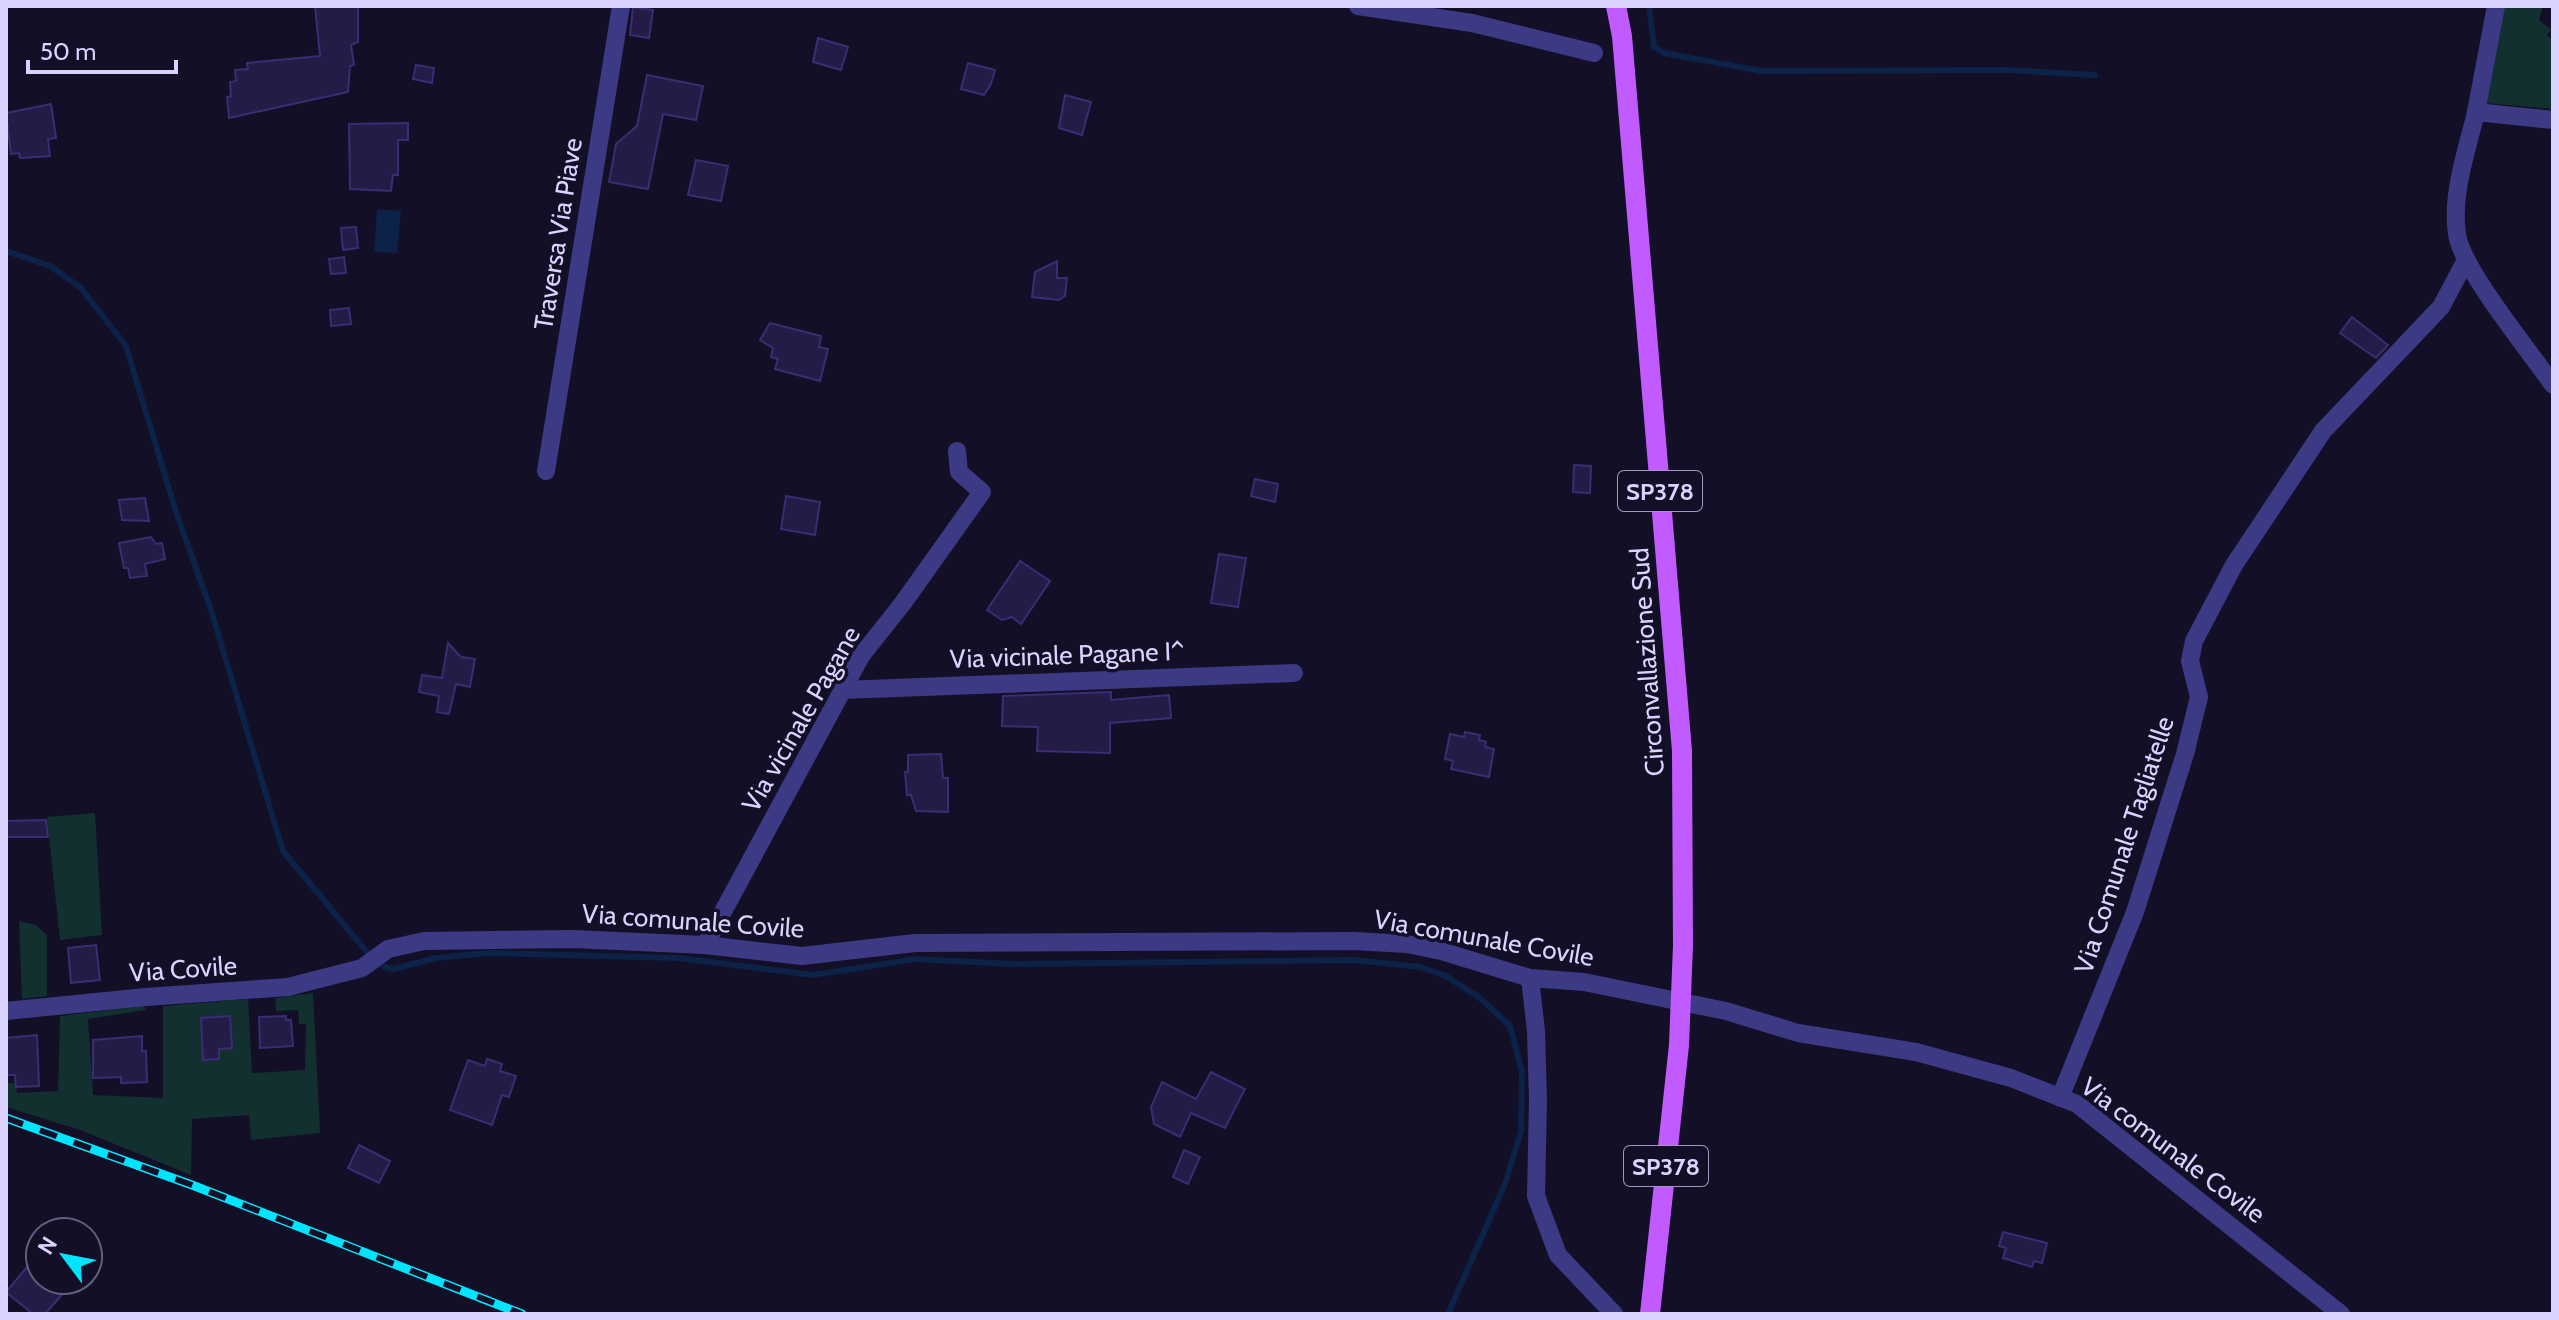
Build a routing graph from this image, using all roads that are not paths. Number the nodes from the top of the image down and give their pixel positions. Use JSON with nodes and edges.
{"nodes":[{"id":1,"x":621,"y":6,"type":"edge"},
{"id":2,"x":1358,"y":6,"type":"edge"},
{"id":3,"x":1616,"y":6,"type":"edge"},
{"id":4,"x":1623,"y":6,"type":"edge"},
{"id":5,"x":2496,"y":6,"type":"edge"},
{"id":6,"x":1622,"y":36,"type":"junction"},
{"id":7,"x":1594,"y":53,"type":"dead end"},
{"id":8,"x":2476,"y":112,"type":"junction"},
{"id":9,"x":2553,"y":120,"type":"edge"},
{"id":10,"x":2466,"y":260,"type":"junction"},
{"id":11,"x":2553,"y":385,"type":"edge"},
{"id":12,"x":957,"y":451,"type":"dead end"},
{"id":13,"x":546,"y":471,"type":"dead end"},
{"id":14,"x":1294,"y":673,"type":"dead end"},
{"id":15,"x":842,"y":690,"type":"junction"},
{"id":16,"x":705,"y":945,"type":"junction"},
{"id":17,"x":362,"y":968,"type":"joint"},
{"id":18,"x":1530,"y":978,"type":"junction"},
{"id":19,"x":6,"y":1011,"type":"edge"},
{"id":20,"x":2060,"y":1098,"type":"junction"},
{"id":21,"x":1614,"y":1314,"type":"edge"},
{"id":22,"x":1650,"y":1314,"type":"edge"},
{"id":23,"x":2341,"y":1314,"type":"edge"}],
"edges":[{"from":1,"to":13,"type":"street","name":"Traversa Via Piave"},
{"from":2,"to":7,"type":"street"},
{"from":3,"to":6,"type":"main road","name":"Circonvallazione Sud","number":"SP378"},
{"from":4,"to":6,"type":"main road","number":"SP378"},
{"from":5,"to":8,"type":"street"},
{"from":6,"to":22,"type":"main road","name":"Circonvallazione Sud","number":"SP378"},
{"from":8,"to":9,"type":"street"},
{"from":8,"to":10,"type":"street"},
{"from":10,"to":11,"type":"street"},
{"from":10,"to":20,"type":"street","name":"Via Comunale Tagliatelle"},
{"from":12,"to":15,"type":"street","name":"Via vicinale Pagane"},
{"from":14,"to":15,"type":"street","name":"Via vicinale Pagane I^"},
{"from":15,"to":16,"type":"street","name":"Via vicinale Pagane"},
{"from":16,"to":17,"type":"street","name":"Via comunale Covile"},
{"from":16,"to":18,"type":"street","name":"Via comunale Covile"},
{"from":17,"to":19,"type":"street","name":"Via Covile"},
{"from":18,"to":20,"type":"street","name":"Via comunale Covile"},
{"from":18,"to":21,"type":"street"},
{"from":20,"to":23,"type":"street","name":"Via comunale Covile"}]}
